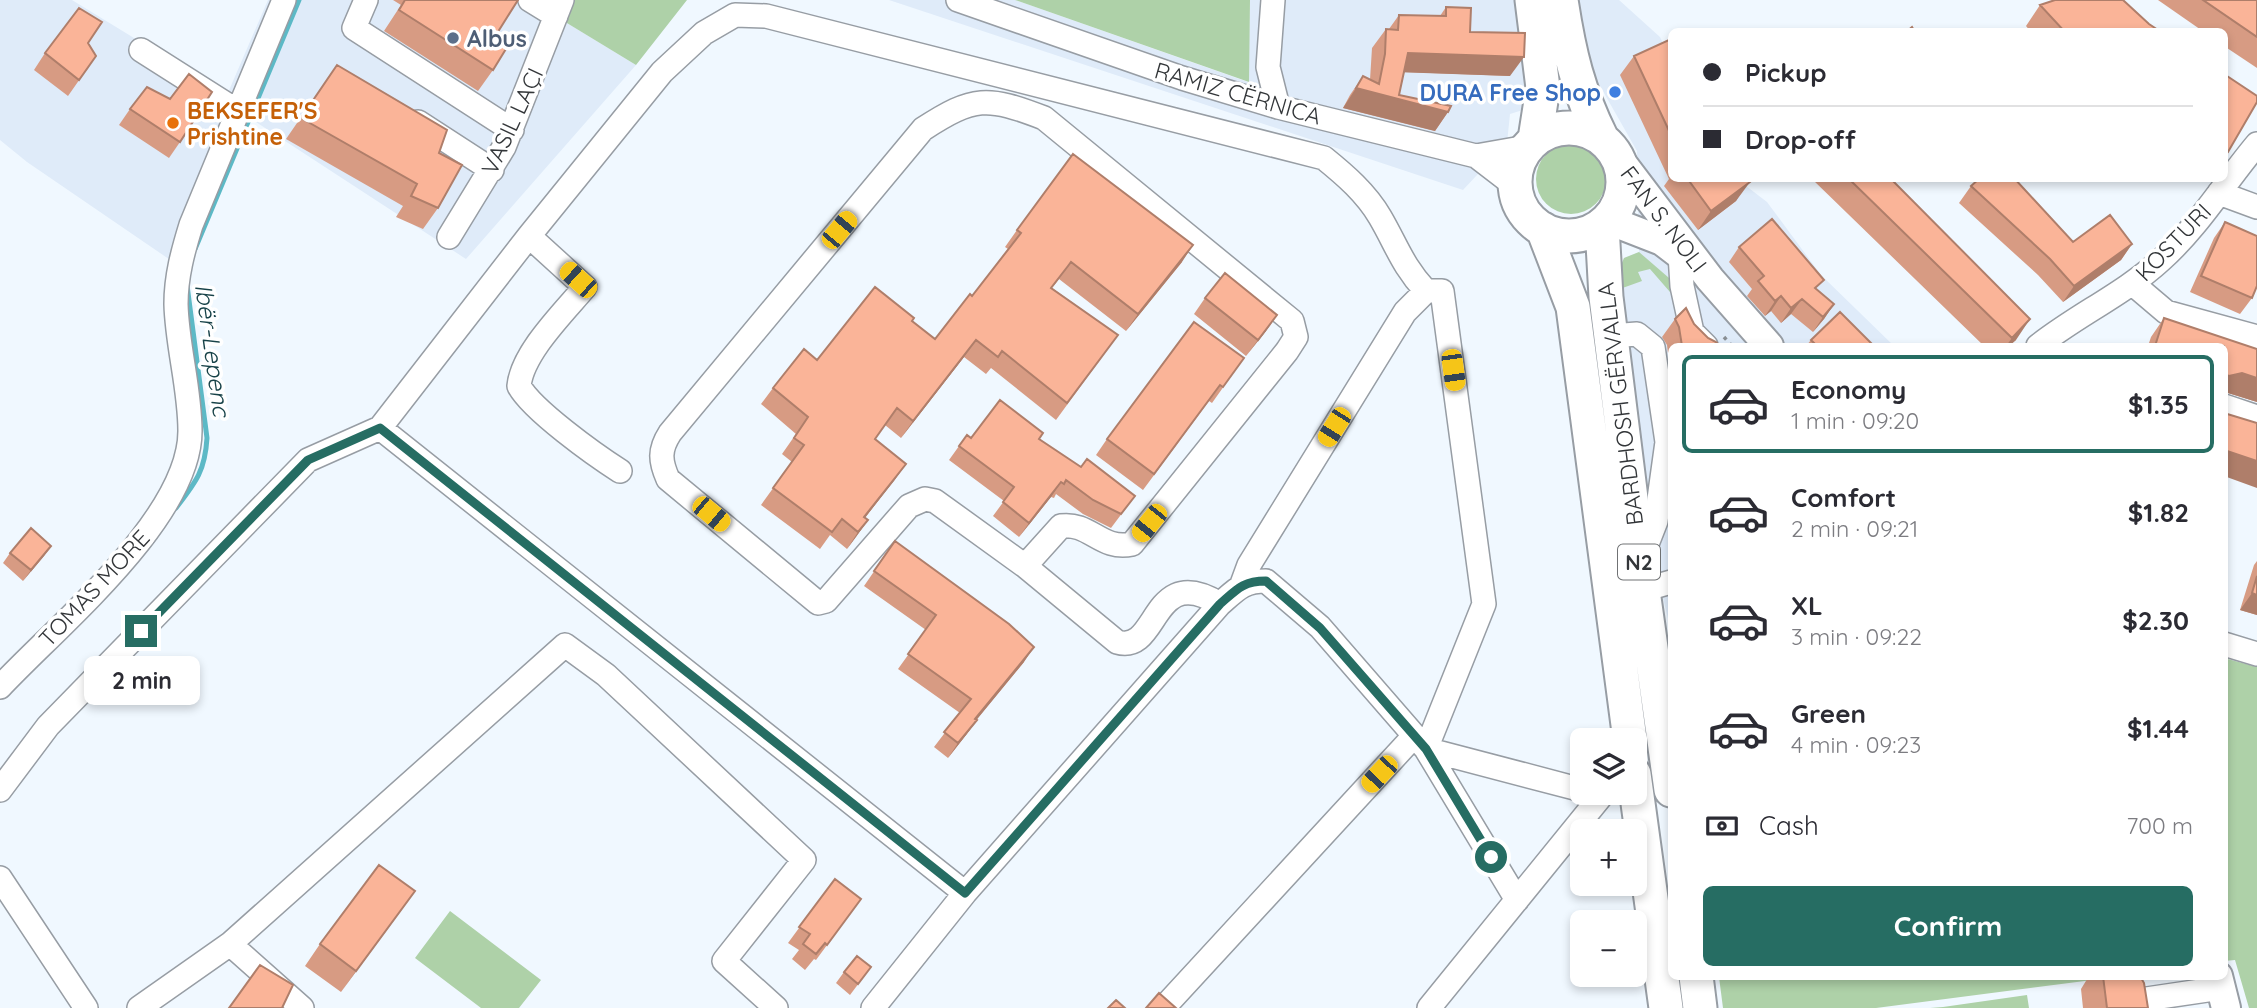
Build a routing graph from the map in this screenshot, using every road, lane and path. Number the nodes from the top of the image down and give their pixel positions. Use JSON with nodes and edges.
{"nodes":[{"id":1,"x":284,"y":0,"type":"edge"},
{"id":2,"x":366,"y":0,"type":"edge"},
{"id":3,"x":530,"y":0,"type":"edge"},
{"id":4,"x":958,"y":0,"type":"edge"},
{"id":5,"x":1273,"y":0,"type":"edge"},
{"id":6,"x":1532,"y":0,"type":"edge"},
{"id":7,"x":1560,"y":0,"type":"edge"},
{"id":8,"x":559,"y":8,"type":"edge"},
{"id":9,"x":141,"y":50,"type":"dead end"},
{"id":10,"x":1279,"y":107,"type":"junction"},
{"id":11,"x":237,"y":111,"type":"junction"},
{"id":12,"x":403,"y":113,"type":"edge"},
{"id":13,"x":512,"y":130,"type":"junction"},
{"id":14,"x":1531,"y":143,"type":"junction"},
{"id":15,"x":2257,"y":144,"type":"edge"},
{"id":16,"x":1611,"y":149,"type":"junction"},
{"id":17,"x":1476,"y":156,"type":"junction"},
{"id":18,"x":492,"y":170,"type":"junction"},
{"id":19,"x":2228,"y":181,"type":"edge"},
{"id":20,"x":2228,"y":182,"type":"edge"},
{"id":21,"x":1515,"y":186,"type":"junction"},
{"id":22,"x":2219,"y":193,"type":"junction"},
{"id":23,"x":2257,"y":207,"type":"edge"},
{"id":24,"x":1605,"y":223,"type":"junction"},
{"id":25,"x":1543,"y":229,"type":"junction"},
{"id":26,"x":528,"y":236,"type":"junction"},
{"id":27,"x":449,"y":237,"type":"dead end"},
{"id":28,"x":1680,"y":254,"type":"junction"},
{"id":29,"x":1710,"y":279,"type":"junction"},
{"id":30,"x":2133,"y":284,"type":"junction"},
{"id":31,"x":1426,"y":291,"type":"junction"},
{"id":32,"x":1611,"y":336,"type":"junction"},
{"id":33,"x":2257,"y":337,"type":"edge"},
{"id":34,"x":1703,"y":343,"type":"edge"},
{"id":35,"x":1766,"y":343,"type":"edge"},
{"id":36,"x":2046,"y":343,"type":"edge"},
{"id":37,"x":2228,"y":406,"type":"edge"},
{"id":38,"x":2257,"y":417,"type":"edge"},
{"id":39,"x":380,"y":428,"type":"junction"},
{"id":40,"x":1668,"y":438,"type":"edge"},
{"id":41,"x":1668,"y":450,"type":"edge"},
{"id":42,"x":620,"y":471,"type":"dead end"},
{"id":43,"x":1638,"y":555,"type":"junction"},
{"id":44,"x":1025,"y":566,"type":"junction"},
{"id":45,"x":1246,"y":575,"type":"junction"},
{"id":46,"x":1657,"y":586,"type":"edge"},
{"id":47,"x":1220,"y":604,"type":"junction"},
{"id":48,"x":2228,"y":645,"type":"edge"},
{"id":49,"x":2257,"y":654,"type":"edge"},
{"id":50,"x":0,"y":687,"type":"edge"},
{"id":51,"x":1628,"y":728,"type":"edge"},
{"id":52,"x":1420,"y":743,"type":"junction"},
{"id":53,"x":1668,"y":745,"type":"edge"},
{"id":54,"x":1570,"y":779,"type":"edge"},
{"id":55,"x":1668,"y":788,"type":"edge"},
{"id":56,"x":1647,"y":789,"type":"edge"},
{"id":57,"x":0,"y":790,"type":"edge"},
{"id":58,"x":1602,"y":805,"type":"edge"},
{"id":59,"x":1619,"y":805,"type":"edge"},
{"id":60,"x":0,"y":878,"type":"edge"},
{"id":61,"x":965,"y":893,"type":"junction"},
{"id":62,"x":1517,"y":900,"type":"junction"},
{"id":63,"x":230,"y":944,"type":"junction"},
{"id":64,"x":1696,"y":980,"type":"edge"},
{"id":65,"x":2222,"y":991,"type":"edge"},
{"id":66,"x":883,"y":1003,"type":"edge"},
{"id":67,"x":2144,"y":1003,"type":"edge"},
{"id":68,"x":1167,"y":1004,"type":"edge"},
{"id":69,"x":86,"y":1008,"type":"edge"},
{"id":70,"x":139,"y":1008,"type":"edge"},
{"id":71,"x":302,"y":1008,"type":"edge"},
{"id":72,"x":776,"y":1008,"type":"edge"},
{"id":73,"x":1429,"y":1008,"type":"edge"},
{"id":74,"x":1667,"y":1008,"type":"edge"},
{"id":75,"x":1700,"y":1008,"type":"edge"}],
"edges":[{"from":1,"to":11,"type":"street","name":"TOMAS MORE"},
{"from":2,"to":13,"type":"street"},
{"from":3,"to":8,"type":"street"},
{"from":4,"to":10,"type":"street","name":"RAMIZ CËRNICA"},
{"from":5,"to":10,"type":"street"},
{"from":6,"to":14,"type":"highway"},
{"from":7,"to":16,"type":"highway","number":"N2"},
{"from":8,"to":13,"type":"street","name":"VASIL LAÇI"},
{"from":9,"to":11,"type":"street"},
{"from":10,"to":17,"type":"street","name":"RAMIZ CËRNICA"},
{"from":11,"to":50,"type":"street","name":"TOMAS MORE"},
{"from":12,"to":18,"type":"street"},
{"from":13,"to":18,"type":"street","name":"VASIL LAÇI"},
{"from":14,"to":16,"type":"highway"},
{"from":14,"to":17,"type":"street"},
{"from":14,"to":21,"type":"highway"},
{"from":15,"to":19,"type":"street","name":"KOSTURI"},
{"from":16,"to":24,"type":"highway","number":"N2"},
{"from":16,"to":29,"type":"main road","name":"FAN S. NOLI"},
{"from":17,"to":21,"type":"street","name":"RAMIZ CËRNICA"},
{"from":18,"to":27,"type":"street","name":"VASIL LAÇI"},
{"from":20,"to":22,"type":"street","name":"KOSTURI"},
{"from":21,"to":25,"type":"highway","number":"N2"},
{"from":22,"to":23,"type":"street"},
{"from":22,"to":30,"type":"street","name":"KOSTURI"},
{"from":24,"to":25,"type":"highway"},
{"from":24,"to":28,"type":"main road"},
{"from":24,"to":32,"type":"highway","name":"BARDHOSH GËRVALLA","number":"N2"},
{"from":25,"to":51,"type":"highway","name":"BARDHOSH GËRVALLA","number":"N2"},
{"from":26,"to":31,"type":"street"},
{"from":26,"to":39,"type":"street"},
{"from":26,"to":42,"type":"street"},
{"from":28,"to":29,"type":"main road"},
{"from":28,"to":34,"type":"street"},
{"from":29,"to":35,"type":"main road"},
{"from":30,"to":33,"type":"street"},
{"from":30,"to":36,"type":"street","name":"KOSTURI"},
{"from":31,"to":45,"type":"street"},
{"from":31,"to":52,"type":"street"},
{"from":32,"to":40,"type":"street"},
{"from":32,"to":43,"type":"highway","name":"BARDHOSH GËRVALLA","number":"N2"},
{"from":37,"to":38,"type":"street"},
{"from":39,"to":57,"type":"street"},
{"from":39,"to":61,"type":"street"},
{"from":41,"to":43,"type":"street"},
{"from":43,"to":46,"type":"highway","name":"BARDHOSH GËRVALLA","number":"N2"},
{"from":44,"to":44,"type":"street"},
{"from":44,"to":47,"type":"street"},
{"from":45,"to":47,"type":"street"},
{"from":45,"to":52,"type":"street"},
{"from":46,"to":53,"type":"highway","name":"BARDHOSH GËRVALLA","number":"N2"},
{"from":47,"to":61,"type":"street"},
{"from":48,"to":49,"type":"street"},
{"from":52,"to":54,"type":"street"},
{"from":52,"to":62,"type":"street"},
{"from":52,"to":68,"type":"street"},
{"from":55,"to":56,"type":"street"},
{"from":58,"to":62,"type":"street"},
{"from":59,"to":74,"type":"highway"},
{"from":60,"to":69,"type":"street"},
{"from":61,"to":66,"type":"street"},
{"from":62,"to":73,"type":"street"},
{"from":63,"to":70,"type":"street"},
{"from":63,"to":71,"type":"street"},
{"from":63,"to":72,"type":"street"},
{"from":64,"to":75,"type":"highway"},
{"from":65,"to":67,"type":"street"}]}
